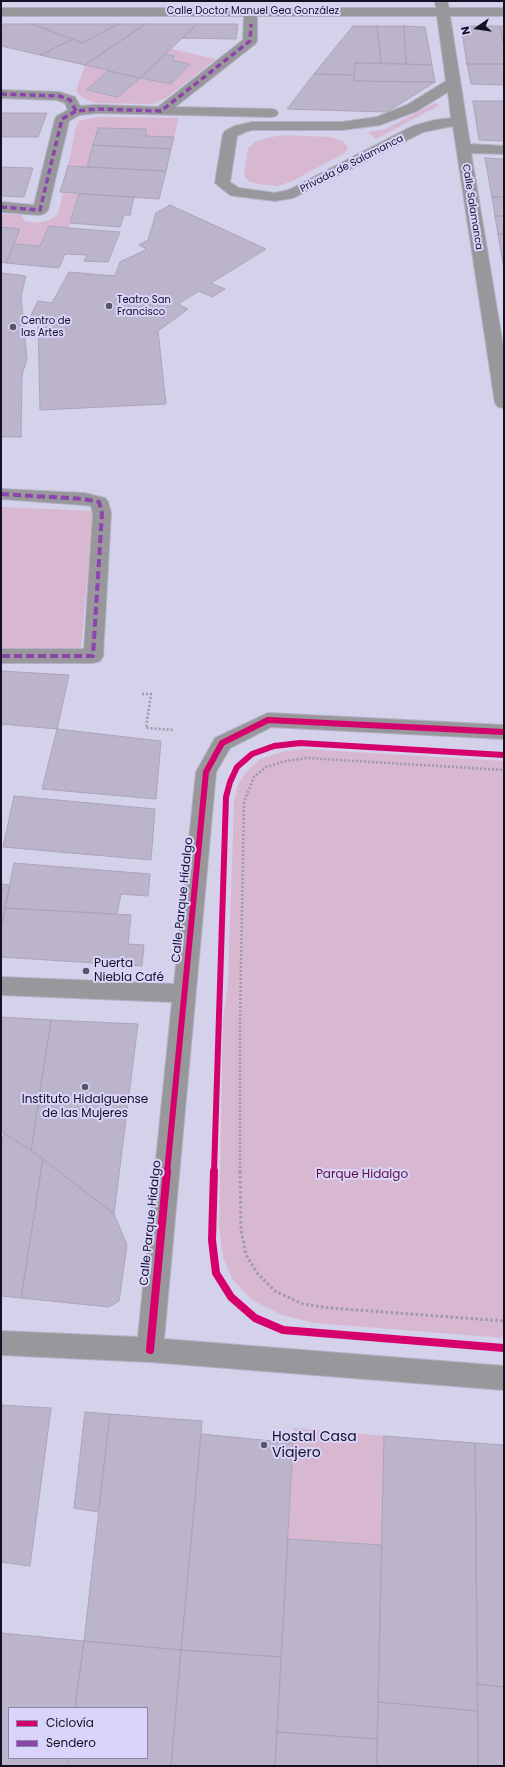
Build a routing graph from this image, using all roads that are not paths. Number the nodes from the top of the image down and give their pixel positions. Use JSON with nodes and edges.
{"nodes":[{"id":1,"x":442,"y":6,"type":"edge"},
{"id":2,"x":251,"y":11,"type":"junction"},
{"id":3,"x":1,"y":12,"type":"edge"},
{"id":4,"x":504,"y":12,"type":"edge"},
{"id":5,"x":453,"y":83,"type":"junction"},
{"id":6,"x":1,"y":94,"type":"edge"},
{"id":7,"x":161,"y":110,"type":"junction"},
{"id":8,"x":76,"y":111,"type":"junction"},
{"id":9,"x":380,"y":121,"type":"junction"},
{"id":10,"x":459,"y":121,"type":"junction"},
{"id":11,"x":342,"y":126,"type":"junction"},
{"id":12,"x":366,"y":144,"type":"junction"},
{"id":13,"x":463,"y":148,"type":"junction"},
{"id":14,"x":504,"y":150,"type":"edge"},
{"id":15,"x":1,"y":207,"type":"edge"},
{"id":16,"x":497,"y":321,"type":"edge"},
{"id":17,"x":504,"y":403,"type":"edge"},
{"id":18,"x":1,"y":494,"type":"edge"},
{"id":19,"x":1,"y":656,"type":"edge"},
{"id":20,"x":504,"y":732,"type":"edge"},
{"id":21,"x":1,"y":986,"type":"edge"},
{"id":22,"x":185,"y":994,"type":"junction"},
{"id":23,"x":1,"y":1344,"type":"edge"},
{"id":24,"x":150,"y":1350,"type":"junction"},
{"id":25,"x":504,"y":1378,"type":"edge"}],
"edges":[{"from":1,"to":2,"type":"street","name":"Calle Doctor Manuel Gea González"},
{"from":1,"to":4,"type":"street","name":"Calle Doctor Manuel Gea González"},
{"from":1,"to":5,"type":"street","name":"Calle Salamanca"},
{"from":2,"to":3,"type":"street","name":"Calle Doctor Manuel Gea González"},
{"from":2,"to":7,"type":"street"},
{"from":5,"to":9,"type":"street"},
{"from":5,"to":10,"type":"street","name":"Calle Salamanca"},
{"from":6,"to":8,"type":"street"},
{"from":7,"to":8,"type":"street"},
{"from":7,"to":9,"type":"street"},
{"from":8,"to":15,"type":"street"},
{"from":9,"to":11,"type":"street"},
{"from":10,"to":12,"type":"street","name":"Privada de Salamanca"},
{"from":10,"to":13,"type":"street","name":"Calle Salamanca"},
{"from":11,"to":12,"type":"street"},
{"from":11,"to":12,"type":"street","name":"Privada de Salamanca"},
{"from":13,"to":14,"type":"street"},
{"from":13,"to":16,"type":"street","name":"Calle Salamanca"},
{"from":16,"to":17,"type":"street","name":"Calle Salamanca"},
{"from":18,"to":19,"type":"street"},
{"from":20,"to":22,"type":"street","name":"Calle Parque Hidalgo"},
{"from":21,"to":22,"type":"street"},
{"from":22,"to":24,"type":"street","name":"Calle Parque Hidalgo"},
{"from":23,"to":24,"type":"street"},
{"from":24,"to":25,"type":"street"}]}
